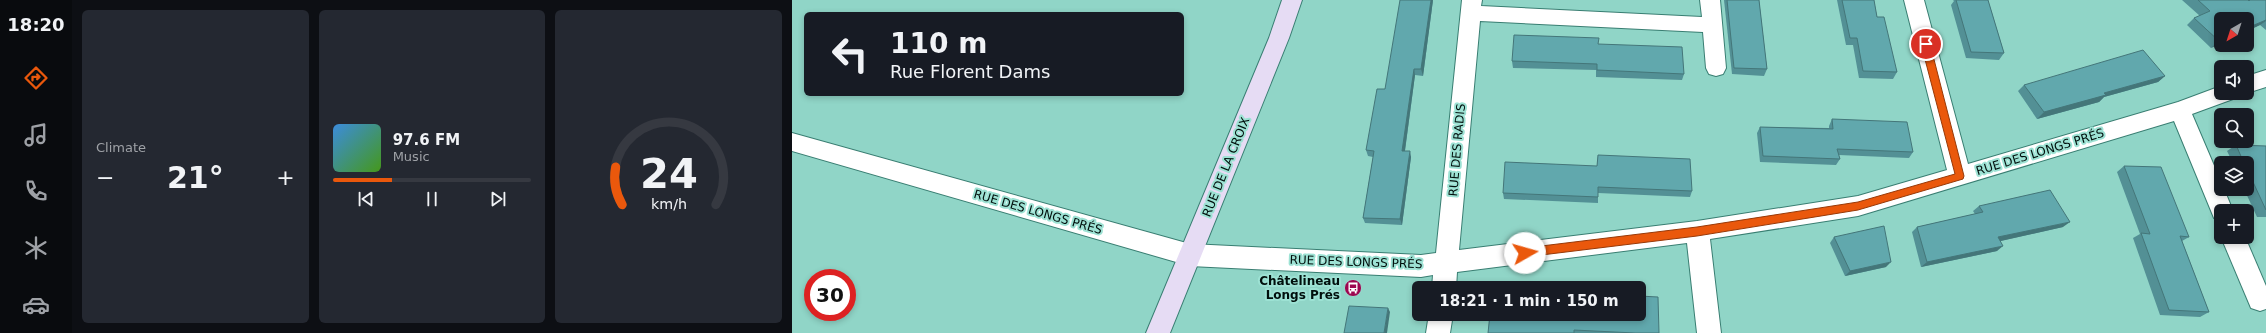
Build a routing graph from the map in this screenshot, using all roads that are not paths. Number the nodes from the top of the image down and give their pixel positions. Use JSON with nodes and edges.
{"nodes":[{"id":1,"x":1292,"y":0,"type":"edge"},
{"id":2,"x":1710,"y":0,"type":"edge"},
{"id":3,"x":1914,"y":0,"type":"edge"},
{"id":4,"x":1471,"y":6,"type":"edge"},
{"id":5,"x":1712,"y":25,"type":"junction"},
{"id":6,"x":1716,"y":68,"type":"dead end"},
{"id":7,"x":2266,"y":78,"type":"edge"},
{"id":8,"x":2254,"y":82,"type":"edge"},
{"id":9,"x":2214,"y":97,"type":"edge"},
{"id":10,"x":2180,"y":110,"type":"junction"},
{"id":11,"x":792,"y":142,"type":"edge"},
{"id":12,"x":1960,"y":176,"type":"junction"},
{"id":13,"x":2219,"y":204,"type":"edge"},
{"id":14,"x":1697,"y":231,"type":"junction"},
{"id":15,"x":2236,"y":244,"type":"edge"},
{"id":16,"x":1190,"y":255,"type":"junction"},
{"id":17,"x":1447,"y":262,"type":"junction"},
{"id":18,"x":1445,"y":281,"type":"edge"},
{"id":19,"x":2260,"y":300,"type":"dead end"},
{"id":20,"x":1440,"y":321,"type":"edge"},
{"id":21,"x":1158,"y":333,"type":"edge"},
{"id":22,"x":1438,"y":333,"type":"edge"},
{"id":23,"x":1709,"y":333,"type":"edge"}],
"edges":[{"from":1,"to":16,"type":"street","name":"RUE DE LA CROIX"},
{"from":2,"to":5,"type":"street"},
{"from":3,"to":12,"type":"street"},
{"from":4,"to":5,"type":"street","name":"RUE DES RADIS"},
{"from":4,"to":17,"type":"street","name":"RUE DES RADIS"},
{"from":5,"to":6,"type":"street"},
{"from":7,"to":8,"type":"street"},
{"from":9,"to":10,"type":"street","name":"RUE DES LONGS PRÉS"},
{"from":10,"to":12,"type":"street","name":"RUE DES LONGS PRÉS"},
{"from":10,"to":13,"type":"street"},
{"from":11,"to":16,"type":"street","name":"RUE DES LONGS PRÉS"},
{"from":12,"to":14,"type":"street","name":"RUE DES LONGS PRÉS"},
{"from":14,"to":17,"type":"street","name":"RUE DES LONGS PRÉS"},
{"from":14,"to":23,"type":"street"},
{"from":15,"to":19,"type":"street"},
{"from":16,"to":17,"type":"street","name":"RUE DES LONGS PRÉS"},
{"from":16,"to":21,"type":"street","name":"RUE DE LA CROIX"},
{"from":17,"to":18,"type":"street","name":"RUE DES RADIS"},
{"from":20,"to":22,"type":"street"}]}
